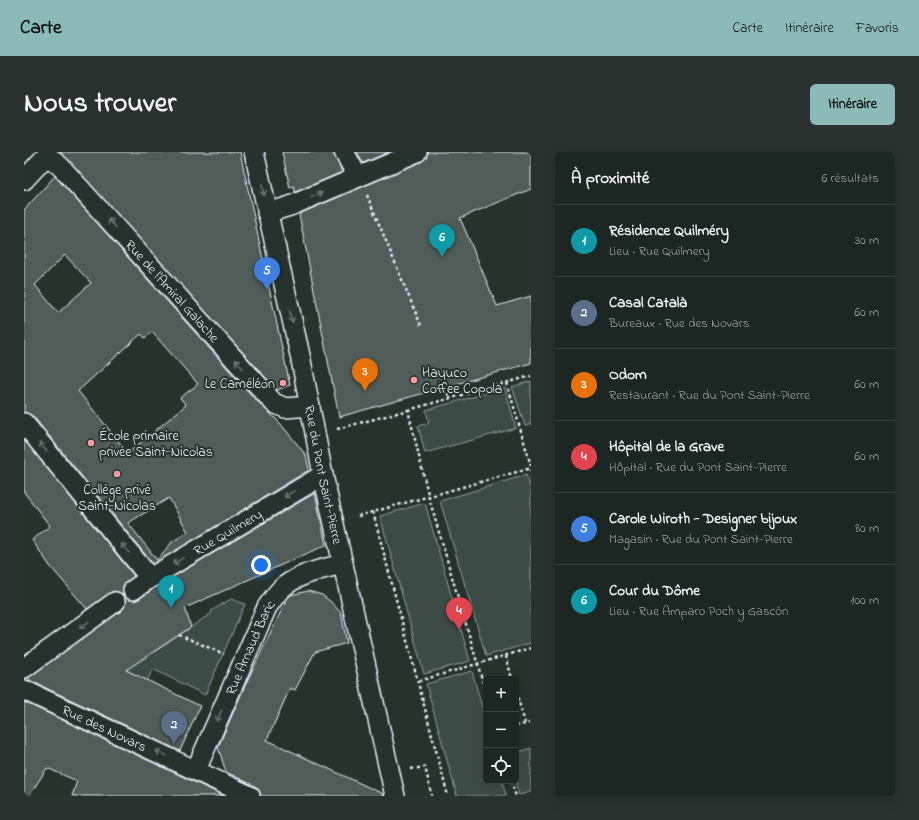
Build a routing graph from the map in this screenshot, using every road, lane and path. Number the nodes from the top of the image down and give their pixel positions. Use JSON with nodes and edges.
{"nodes":[{"id":1,"x":254,"y":152,"type":"edge"},
{"id":2,"x":344,"y":152,"type":"edge"},
{"id":3,"x":417,"y":152,"type":"edge"},
{"id":4,"x":47,"y":154,"type":"edge"},
{"id":5,"x":358,"y":177,"type":"junction"},
{"id":6,"x":24,"y":180,"type":"edge"},
{"id":7,"x":267,"y":213,"type":"junction"},
{"id":8,"x":422,"y":328,"type":"dead end"},
{"id":9,"x":531,"y":376,"type":"edge"},
{"id":10,"x":507,"y":383,"type":"junction"},
{"id":11,"x":446,"y":387,"type":"dead end"},
{"id":12,"x":449,"y":399,"type":"junction"},
{"id":13,"x":310,"y":406,"type":"junction"},
{"id":14,"x":408,"y":410,"type":"junction"},
{"id":15,"x":24,"y":423,"type":"edge"},
{"id":16,"x":333,"y":430,"type":"dead end"},
{"id":17,"x":531,"y":468,"type":"edge"},
{"id":18,"x":323,"y":475,"type":"junction"},
{"id":19,"x":531,"y":477,"type":"edge"},
{"id":20,"x":429,"y":498,"type":"junction"},
{"id":21,"x":373,"y":512,"type":"junction"},
{"id":22,"x":358,"y":516,"type":"dead end"},
{"id":23,"x":343,"y":564,"type":"junction"},
{"id":24,"x":150,"y":578,"type":"junction"},
{"id":25,"x":133,"y":590,"type":"dead end"},
{"id":26,"x":115,"y":602,"type":"dead end"},
{"id":27,"x":179,"y":635,"type":"dead end"},
{"id":28,"x":531,"y":648,"type":"edge"},
{"id":29,"x":224,"y":654,"type":"dead end"},
{"id":30,"x":506,"y":656,"type":"junction"},
{"id":31,"x":477,"y":664,"type":"junction"},
{"id":32,"x":24,"y":668,"type":"edge"},
{"id":33,"x":511,"y":676,"type":"edge"},
{"id":34,"x":419,"y":681,"type":"junction"},
{"id":35,"x":483,"y":684,"type":"edge"},
{"id":36,"x":24,"y":690,"type":"edge"},
{"id":37,"x":519,"y":703,"type":"edge"},
{"id":38,"x":529,"y":723,"type":"dead end"},
{"id":39,"x":525,"y":724,"type":"junction"},
{"id":40,"x":519,"y":725,"type":"edge"},
{"id":41,"x":411,"y":769,"type":"dead end"},
{"id":42,"x":196,"y":770,"type":"junction"},
{"id":43,"x":512,"y":784,"type":"edge"},
{"id":44,"x":250,"y":796,"type":"edge"},
{"id":45,"x":395,"y":796,"type":"edge"},
{"id":46,"x":432,"y":796,"type":"edge"},
{"id":47,"x":448,"y":796,"type":"edge"},
{"id":48,"x":516,"y":796,"type":"edge"}],
"edges":[{"from":1,"to":7,"type":"street","name":"Rue du Pont Saint-Pierre","one_way":true},
{"from":2,"to":5,"type":"street"},
{"from":3,"to":5,"type":"street"},
{"from":4,"to":6,"type":"street"},
{"from":13,"to":4,"type":"street","name":"Rue de l'Amiral Galache","one_way":true},
{"from":7,"to":5,"type":"street","one_way":true},
{"from":5,"to":8,"type":"path"},
{"from":7,"to":13,"type":"street","name":"Rue du Pont Saint-Pierre","one_way":true},
{"from":9,"to":10,"type":"path"},
{"from":10,"to":12,"type":"path"},
{"from":10,"to":17,"type":"path"},
{"from":11,"to":12,"type":"path"},
{"from":12,"to":14,"type":"path"},
{"from":13,"to":18,"type":"street","name":"Rue du Pont Saint-Pierre"},
{"from":14,"to":16,"type":"path"},
{"from":14,"to":20,"type":"path"},
{"from":24,"to":15,"type":"street","one_way":true},
{"from":17,"to":19,"type":"path"},
{"from":17,"to":20,"type":"path"},
{"from":18,"to":23,"type":"street","name":"Rue du Pont Saint-Pierre"},
{"from":18,"to":24,"type":"street","name":"Rue Quilmery","one_way":true},
{"from":20,"to":21,"type":"path"},
{"from":20,"to":31,"type":"path"},
{"from":21,"to":22,"type":"path"},
{"from":21,"to":34,"type":"path"},
{"from":23,"to":42,"type":"street","name":"Rue Arnaud Baric","one_way":true},
{"from":23,"to":45,"type":"street","name":"Rue du Pont Saint-Pierre"},
{"from":24,"to":25,"type":"street","name":"Rue Quilmery"},
{"from":26,"to":32,"type":"street","one_way":true},
{"from":27,"to":29,"type":"path"},
{"from":28,"to":30,"type":"path"},
{"from":30,"to":31,"type":"path"},
{"from":30,"to":33,"type":"path"},
{"from":31,"to":34,"type":"path"},
{"from":31,"to":35,"type":"path"},
{"from":34,"to":47,"type":"path"},
{"from":42,"to":36,"type":"street","name":"Rue des Novars","one_way":true},
{"from":37,"to":39,"type":"path"},
{"from":38,"to":39,"type":"path"},
{"from":39,"to":40,"type":"path"},
{"from":41,"to":46,"type":"path"},
{"from":42,"to":44,"type":"street","name":"Rue des Novars"},
{"from":43,"to":48,"type":"path"}]}
